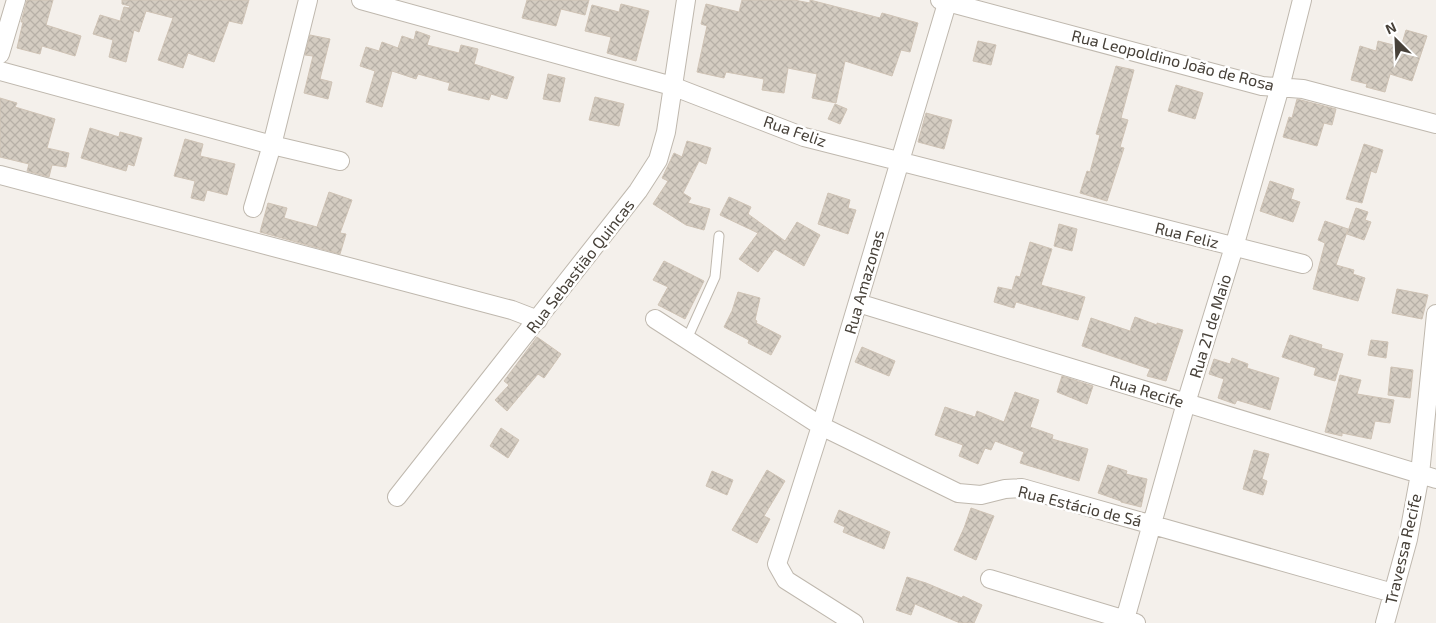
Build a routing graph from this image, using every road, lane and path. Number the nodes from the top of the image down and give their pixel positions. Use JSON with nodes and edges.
{"nodes":[{"id":1,"x":16,"y":0,"type":"edge"},
{"id":2,"x":308,"y":0,"type":"edge"},
{"id":3,"x":361,"y":0,"type":"edge"},
{"id":4,"x":686,"y":0,"type":"edge"},
{"id":5,"x":1302,"y":0,"type":"edge"},
{"id":6,"x":945,"y":1,"type":"edge"},
{"id":7,"x":0,"y":54,"type":"edge"},
{"id":8,"x":0,"y":71,"type":"edge"},
{"id":9,"x":672,"y":86,"type":"junction"},
{"id":10,"x":1280,"y":87,"type":"junction"},
{"id":11,"x":1436,"y":124,"type":"edge"},
{"id":12,"x":272,"y":145,"type":"junction"},
{"id":13,"x":340,"y":161,"type":"dead end"},
{"id":14,"x":899,"y":161,"type":"junction"},
{"id":15,"x":0,"y":175,"type":"edge"},
{"id":16,"x":253,"y":208,"type":"dead end"},
{"id":17,"x":719,"y":236,"type":"dead end"},
{"id":18,"x":1234,"y":247,"type":"junction"},
{"id":19,"x":1303,"y":264,"type":"dead end"},
{"id":20,"x":858,"y":303,"type":"junction"},
{"id":21,"x":1436,"y":314,"type":"edge"},
{"id":22,"x":655,"y":319,"type":"dead end"},
{"id":23,"x":538,"y":320,"type":"junction"},
{"id":24,"x":687,"y":339,"type":"junction"},
{"id":25,"x":1186,"y":404,"type":"junction"},
{"id":26,"x":822,"y":426,"type":"junction"},
{"id":27,"x":1428,"y":477,"type":"edge"},
{"id":28,"x":397,"y":497,"type":"dead end"},
{"id":29,"x":1152,"y":524,"type":"junction"},
{"id":30,"x":990,"y":579,"type":"dead end"},
{"id":31,"x":1393,"y":593,"type":"junction"},
{"id":32,"x":1129,"y":622,"type":"edge"},
{"id":33,"x":854,"y":623,"type":"edge"},
{"id":34,"x":1385,"y":623,"type":"edge"}],
"edges":[{"from":1,"to":7,"type":"street"},
{"from":2,"to":12,"type":"street"},
{"from":3,"to":9,"type":"street","name":"Rua Feliz"},
{"from":4,"to":9,"type":"street","name":"Rua Sebastião Quincas"},
{"from":5,"to":10,"type":"street","name":"Rua 21 de Maio"},
{"from":6,"to":10,"type":"street","name":"Rua Leopoldino João de Rosa"},
{"from":6,"to":14,"type":"street","name":"Rua Amazonas"},
{"from":8,"to":12,"type":"street"},
{"from":9,"to":14,"type":"street","name":"Rua Feliz"},
{"from":9,"to":23,"type":"street","name":"Rua Sebastião Quincas"},
{"from":10,"to":11,"type":"street","name":"Rua Leopoldino João de Rosa"},
{"from":10,"to":18,"type":"street","name":"Rua 21 de Maio"},
{"from":12,"to":13,"type":"street"},
{"from":12,"to":16,"type":"street"},
{"from":14,"to":18,"type":"street","name":"Rua Feliz"},
{"from":14,"to":20,"type":"street","name":"Rua Amazonas"},
{"from":15,"to":23,"type":"street"},
{"from":17,"to":24,"type":"lane"},
{"from":18,"to":19,"type":"street","name":"Rua Feliz"},
{"from":18,"to":25,"type":"street","name":"Rua 21 de Maio"},
{"from":20,"to":25,"type":"street","name":"Rua Recife"},
{"from":20,"to":26,"type":"street","name":"Rua Amazonas"},
{"from":21,"to":27,"type":"street","name":"Travessa Recife"},
{"from":22,"to":24,"type":"street","name":"Rua Estácio de Sá"},
{"from":23,"to":28,"type":"street","name":"Rua Sebastião Quincas"},
{"from":24,"to":26,"type":"street","name":"Rua Estácio de Sá"},
{"from":25,"to":27,"type":"street","name":"Rua Recife"},
{"from":25,"to":29,"type":"street","name":"Rua 21 de Maio"},
{"from":26,"to":29,"type":"street","name":"Rua Estácio de Sá"},
{"from":26,"to":33,"type":"street","name":"Rua Amazonas"},
{"from":27,"to":31,"type":"street","name":"Travessa Recife"},
{"from":29,"to":31,"type":"street","name":"Rua Estácio de Sá"},
{"from":29,"to":32,"type":"street","name":"Rua 21 de Maio"},
{"from":30,"to":32,"type":"street"},
{"from":31,"to":34,"type":"street","name":"Travessa Recife"}]}
